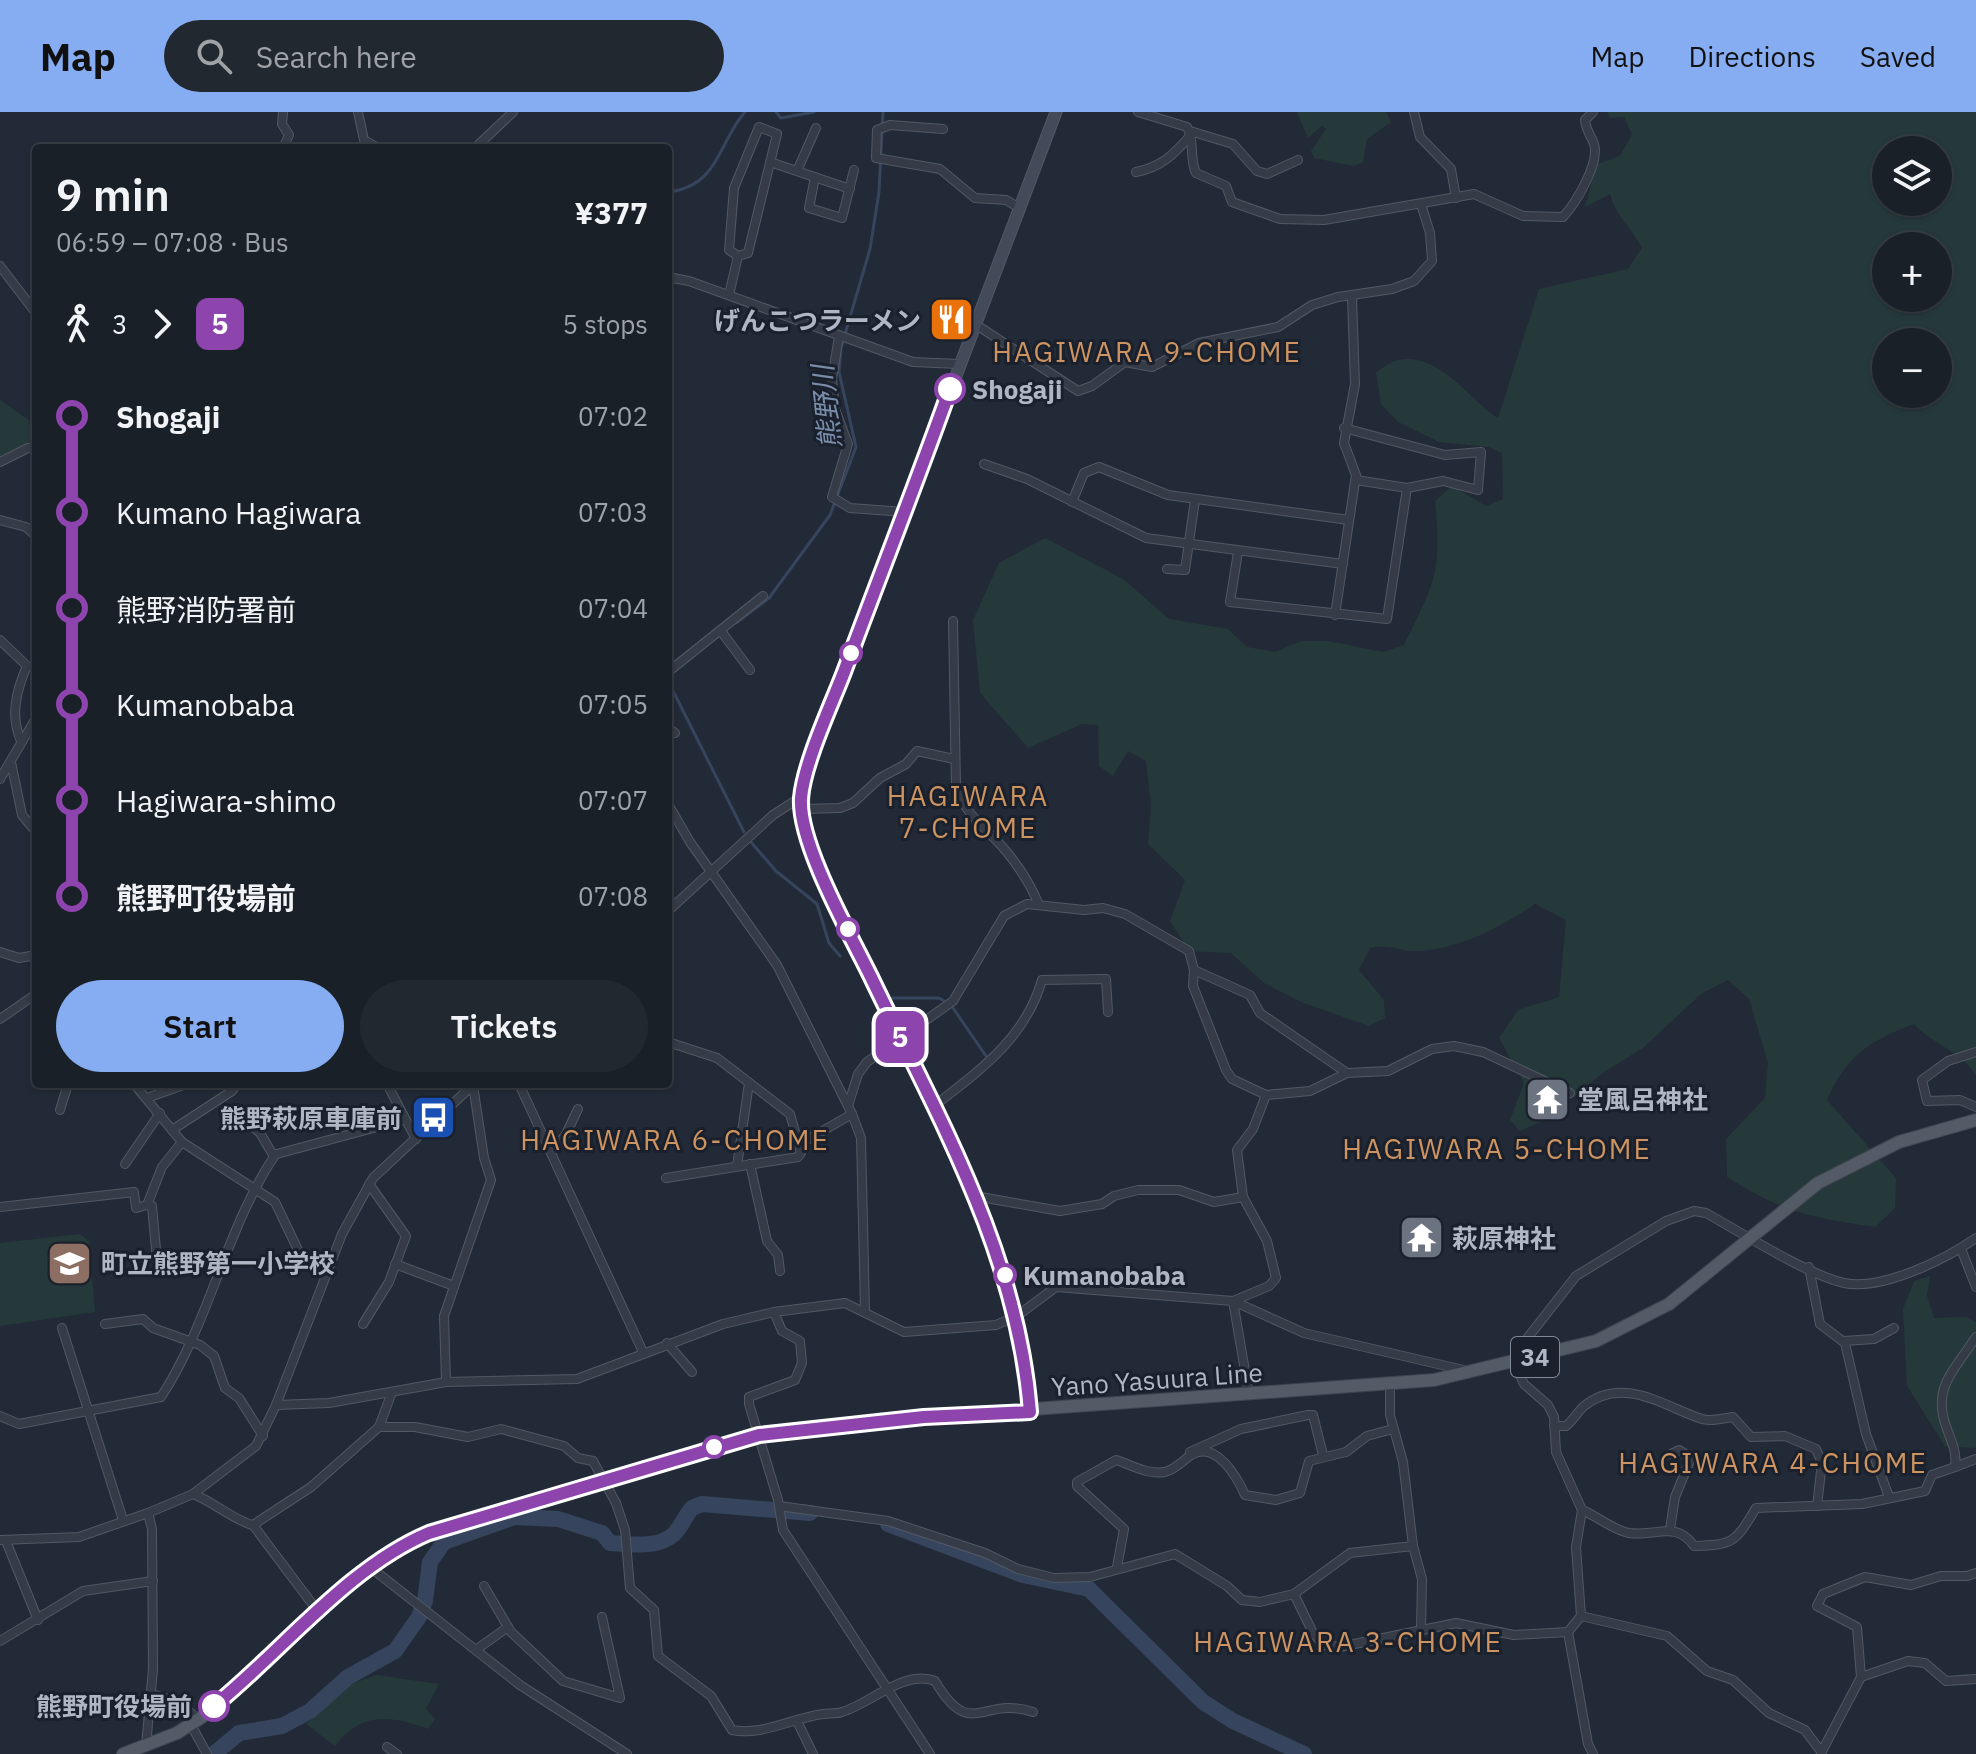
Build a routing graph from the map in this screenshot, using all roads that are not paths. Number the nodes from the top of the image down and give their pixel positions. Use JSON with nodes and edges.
{"nodes":[{"id":1,"x":283,"y":112,"type":"edge"},
{"id":2,"x":358,"y":112,"type":"edge"},
{"id":3,"x":513,"y":112,"type":"edge"},
{"id":4,"x":1056,"y":112,"type":"edge"},
{"id":5,"x":1138,"y":112,"type":"edge"},
{"id":6,"x":1414,"y":112,"type":"edge"},
{"id":7,"x":1593,"y":112,"type":"edge"},
{"id":8,"x":816,"y":128,"type":"dead end"},
{"id":9,"x":943,"y":129,"type":"dead end"},
{"id":10,"x":1190,"y":133,"type":"junction"},
{"id":11,"x":285,"y":144,"type":"edge"},
{"id":12,"x":371,"y":144,"type":"edge"},
{"id":13,"x":479,"y":144,"type":"edge"},
{"id":14,"x":1298,"y":160,"type":"dead end"},
{"id":15,"x":770,"y":162,"type":"junction"},
{"id":16,"x":854,"y":170,"type":"dead end"},
{"id":17,"x":797,"y":171,"type":"junction"},
{"id":18,"x":1136,"y":172,"type":"dead end"},
{"id":19,"x":815,"y":177,"type":"junction"},
{"id":20,"x":850,"y":189,"type":"junction"},
{"id":21,"x":1456,"y":198,"type":"junction"},
{"id":22,"x":1421,"y":204,"type":"junction"},
{"id":23,"x":1021,"y":209,"type":"junction"},
{"id":24,"x":738,"y":256,"type":"junction"},
{"id":25,"x":0,"y":266,"type":"edge"},
{"id":26,"x":672,"y":278,"type":"edge"},
{"id":27,"x":729,"y":295,"type":"junction"},
{"id":28,"x":1352,"y":297,"type":"junction"},
{"id":29,"x":32,"y":308,"type":"edge"},
{"id":30,"x":975,"y":324,"type":"junction"},
{"id":31,"x":839,"y":336,"type":"junction"},
{"id":32,"x":959,"y":364,"type":"junction"},
{"id":33,"x":1344,"y":428,"type":"junction"},
{"id":34,"x":32,"y":448,"type":"edge"},
{"id":35,"x":0,"y":462,"type":"edge"},
{"id":36,"x":984,"y":464,"type":"dead end"},
{"id":37,"x":1356,"y":480,"type":"junction"},
{"id":38,"x":1407,"y":488,"type":"junction"},
{"id":39,"x":1195,"y":500,"type":"junction"},
{"id":40,"x":1072,"y":502,"type":"junction"},
{"id":41,"x":905,"y":512,"type":"junction"},
{"id":42,"x":0,"y":520,"type":"edge"},
{"id":43,"x":1349,"y":520,"type":"junction"},
{"id":44,"x":32,"y":532,"type":"edge"},
{"id":45,"x":1189,"y":545,"type":"junction"},
{"id":46,"x":1238,"y":552,"type":"junction"},
{"id":47,"x":1343,"y":564,"type":"junction"},
{"id":48,"x":1167,"y":569,"type":"dead end"},
{"id":49,"x":763,"y":596,"type":"dead end"},
{"id":50,"x":1335,"y":615,"type":"junction"},
{"id":51,"x":953,"y":621,"type":"dead end"},
{"id":52,"x":721,"y":631,"type":"junction"},
{"id":53,"x":0,"y":640,"type":"edge"},
{"id":54,"x":672,"y":669,"type":"edge"},
{"id":55,"x":750,"y":670,"type":"dead end"},
{"id":56,"x":32,"y":724,"type":"edge"},
{"id":57,"x":21,"y":741,"type":"junction"},
{"id":58,"x":954,"y":759,"type":"junction"},
{"id":59,"x":11,"y":762,"type":"junction"},
{"id":60,"x":0,"y":779,"type":"edge"},
{"id":61,"x":801,"y":803,"type":"junction"},
{"id":62,"x":672,"y":810,"type":"edge"},
{"id":63,"x":32,"y":827,"type":"edge"},
{"id":64,"x":712,"y":871,"type":"junction"},
{"id":65,"x":1039,"y":905,"type":"junction"},
{"id":66,"x":672,"y":907,"type":"edge"},
{"id":67,"x":0,"y":952,"type":"edge"},
{"id":68,"x":32,"y":956,"type":"edge"},
{"id":69,"x":1194,"y":970,"type":"junction"},
{"id":70,"x":32,"y":997,"type":"edge"},
{"id":71,"x":1108,"y":1012,"type":"dead end"},
{"id":72,"x":0,"y":1019,"type":"edge"},
{"id":73,"x":900,"y":1037,"type":"junction"},
{"id":74,"x":672,"y":1043,"type":"edge"},
{"id":75,"x":1976,"y":1052,"type":"edge"},
{"id":76,"x":1347,"y":1073,"type":"junction"},
{"id":77,"x":749,"y":1083,"type":"junction"},
{"id":78,"x":67,"y":1088,"type":"edge"},
{"id":79,"x":138,"y":1088,"type":"edge"},
{"id":80,"x":175,"y":1088,"type":"edge"},
{"id":81,"x":234,"y":1088,"type":"edge"},
{"id":82,"x":389,"y":1088,"type":"edge"},
{"id":83,"x":470,"y":1088,"type":"edge"},
{"id":84,"x":475,"y":1088,"type":"edge"},
{"id":85,"x":521,"y":1088,"type":"edge"},
{"id":86,"x":1570,"y":1093,"type":"dead end"},
{"id":87,"x":1266,"y":1095,"type":"junction"},
{"id":88,"x":147,"y":1098,"type":"junction"},
{"id":89,"x":934,"y":1106,"type":"junction"},
{"id":90,"x":1976,"y":1107,"type":"edge"},
{"id":91,"x":578,"y":1109,"type":"dead end"},
{"id":92,"x":60,"y":1110,"type":"dead end"},
{"id":93,"x":850,"y":1110,"type":"junction"},
{"id":94,"x":160,"y":1113,"type":"junction"},
{"id":95,"x":403,"y":1120,"type":"junction"},
{"id":96,"x":1976,"y":1120,"type":"edge"},
{"id":97,"x":251,"y":1125,"type":"dead end"},
{"id":98,"x":172,"y":1130,"type":"junction"},
{"id":99,"x":416,"y":1139,"type":"junction"},
{"id":100,"x":182,"y":1142,"type":"junction"},
{"id":101,"x":800,"y":1144,"type":"junction"},
{"id":102,"x":551,"y":1153,"type":"junction"},
{"id":103,"x":275,"y":1155,"type":"junction"},
{"id":104,"x":125,"y":1164,"type":"dead end"},
{"id":105,"x":750,"y":1164,"type":"junction"},
{"id":106,"x":737,"y":1166,"type":"junction"},
{"id":107,"x":666,"y":1178,"type":"dead end"},
{"id":108,"x":369,"y":1184,"type":"junction"},
{"id":109,"x":252,"y":1189,"type":"junction"},
{"id":110,"x":975,"y":1196,"type":"junction"},
{"id":111,"x":1243,"y":1197,"type":"junction"},
{"id":112,"x":147,"y":1205,"type":"junction"},
{"id":113,"x":0,"y":1207,"type":"edge"},
{"id":114,"x":1751,"y":1238,"type":"junction"},
{"id":115,"x":1976,"y":1238,"type":"edge"},
{"id":116,"x":1961,"y":1249,"type":"junction"},
{"id":117,"x":157,"y":1260,"type":"dead end"},
{"id":118,"x":395,"y":1264,"type":"junction"},
{"id":119,"x":1809,"y":1267,"type":"junction"},
{"id":120,"x":329,"y":1271,"type":"junction"},
{"id":121,"x":780,"y":1271,"type":"dead end"},
{"id":122,"x":454,"y":1286,"type":"junction"},
{"id":123,"x":1976,"y":1287,"type":"edge"},
{"id":124,"x":1233,"y":1301,"type":"junction"},
{"id":125,"x":865,"y":1310,"type":"junction"},
{"id":126,"x":774,"y":1312,"type":"junction"},
{"id":127,"x":1017,"y":1316,"type":"junction"},
{"id":128,"x":105,"y":1324,"type":"dead end"},
{"id":129,"x":363,"y":1324,"type":"dead end"},
{"id":130,"x":62,"y":1328,"type":"dead end"},
{"id":131,"x":1894,"y":1328,"type":"dead end"},
{"id":132,"x":1976,"y":1337,"type":"edge"},
{"id":133,"x":1844,"y":1341,"type":"junction"},
{"id":134,"x":191,"y":1343,"type":"junction"},
{"id":135,"x":667,"y":1343,"type":"junction"},
{"id":136,"x":643,"y":1352,"type":"junction"},
{"id":137,"x":1514,"y":1362,"type":"junction"},
{"id":138,"x":692,"y":1372,"type":"dead end"},
{"id":139,"x":1473,"y":1372,"type":"junction"},
{"id":140,"x":446,"y":1382,"type":"junction"},
{"id":141,"x":1390,"y":1383,"type":"junction"},
{"id":142,"x":392,"y":1392,"type":"junction"},
{"id":143,"x":1249,"y":1394,"type":"junction"},
{"id":144,"x":276,"y":1405,"type":"junction"},
{"id":145,"x":87,"y":1409,"type":"junction"},
{"id":146,"x":1030,"y":1412,"type":"junction"},
{"id":147,"x":0,"y":1416,"type":"edge"},
{"id":148,"x":1554,"y":1426,"type":"junction"},
{"id":149,"x":379,"y":1427,"type":"junction"},
{"id":150,"x":1393,"y":1429,"type":"junction"},
{"id":151,"x":759,"y":1435,"type":"junction"},
{"id":152,"x":263,"y":1436,"type":"junction"},
{"id":153,"x":1671,"y":1454,"type":"dead end"},
{"id":154,"x":1323,"y":1455,"type":"junction"},
{"id":155,"x":1189,"y":1456,"type":"junction"},
{"id":156,"x":1976,"y":1459,"type":"edge"},
{"id":157,"x":1955,"y":1467,"type":"junction"},
{"id":158,"x":604,"y":1479,"type":"junction"},
{"id":159,"x":193,"y":1494,"type":"junction"},
{"id":160,"x":1889,"y":1497,"type":"junction"},
{"id":161,"x":779,"y":1506,"type":"junction"},
{"id":162,"x":1817,"y":1506,"type":"junction"},
{"id":163,"x":1582,"y":1510,"type":"junction"},
{"id":164,"x":148,"y":1513,"type":"junction"},
{"id":165,"x":123,"y":1520,"type":"junction"},
{"id":166,"x":253,"y":1525,"type":"junction"},
{"id":167,"x":1670,"y":1529,"type":"junction"},
{"id":168,"x":3,"y":1540,"type":"edge"},
{"id":169,"x":1413,"y":1546,"type":"junction"},
{"id":170,"x":370,"y":1567,"type":"junction"},
{"id":171,"x":1117,"y":1567,"type":"junction"},
{"id":172,"x":1976,"y":1573,"type":"edge"},
{"id":173,"x":153,"y":1581,"type":"junction"},
{"id":174,"x":484,"y":1586,"type":"dead end"},
{"id":175,"x":1294,"y":1594,"type":"junction"},
{"id":176,"x":319,"y":1613,"type":"junction"},
{"id":177,"x":1581,"y":1616,"type":"junction"},
{"id":178,"x":602,"y":1617,"type":"dead end"},
{"id":179,"x":38,"y":1620,"type":"junction"},
{"id":180,"x":508,"y":1627,"type":"junction"},
{"id":181,"x":1421,"y":1629,"type":"junction"},
{"id":182,"x":1568,"y":1632,"type":"junction"},
{"id":183,"x":0,"y":1641,"type":"edge"},
{"id":184,"x":477,"y":1649,"type":"junction"},
{"id":185,"x":1861,"y":1677,"type":"junction"},
{"id":186,"x":1976,"y":1679,"type":"edge"},
{"id":187,"x":890,"y":1689,"type":"junction"},
{"id":188,"x":151,"y":1694,"type":"junction"},
{"id":189,"x":1033,"y":1712,"type":"dead end"},
{"id":190,"x":797,"y":1721,"type":"junction"},
{"id":191,"x":194,"y":1722,"type":"junction"},
{"id":192,"x":387,"y":1747,"type":"dead end"},
{"id":193,"x":146,"y":1750,"type":"edge"},
{"id":194,"x":205,"y":1751,"type":"edge"},
{"id":195,"x":1822,"y":1753,"type":"edge"},
{"id":196,"x":123,"y":1754,"type":"edge"},
{"id":197,"x":397,"y":1754,"type":"edge"},
{"id":198,"x":627,"y":1754,"type":"edge"},
{"id":199,"x":813,"y":1754,"type":"edge"},
{"id":200,"x":930,"y":1754,"type":"edge"},
{"id":201,"x":1593,"y":1754,"type":"edge"}],
"edges":[{"from":1,"to":11,"type":"street"},
{"from":2,"to":12,"type":"street"},
{"from":3,"to":13,"type":"street"},
{"from":4,"to":23,"type":"main road"},
{"from":5,"to":10,"type":"street"},
{"from":6,"to":21,"type":"street"},
{"from":7,"to":21,"type":"street"},
{"from":8,"to":17,"type":"street"},
{"from":9,"to":23,"type":"street"},
{"from":10,"to":14,"type":"street"},
{"from":10,"to":18,"type":"street"},
{"from":10,"to":22,"type":"street"},
{"from":15,"to":17,"type":"street"},
{"from":15,"to":24,"type":"street"},
{"from":15,"to":24,"type":"street"},
{"from":16,"to":20,"type":"street"},
{"from":17,"to":19,"type":"street"},
{"from":19,"to":20,"type":"street"},
{"from":19,"to":20,"type":"street"},
{"from":21,"to":22,"type":"street"},
{"from":22,"to":28,"type":"street"},
{"from":23,"to":30,"type":"main road"},
{"from":24,"to":27,"type":"street"},
{"from":25,"to":29,"type":"street"},
{"from":26,"to":27,"type":"street"},
{"from":27,"to":31,"type":"street"},
{"from":28,"to":30,"type":"street"},
{"from":28,"to":33,"type":"street"},
{"from":30,"to":32,"type":"main road"},
{"from":31,"to":32,"type":"street"},
{"from":31,"to":41,"type":"street"},
{"from":32,"to":41,"type":"main road"},
{"from":33,"to":37,"type":"street"},
{"from":33,"to":38,"type":"street"},
{"from":34,"to":35,"type":"street"},
{"from":36,"to":40,"type":"street"},
{"from":37,"to":38,"type":"street"},
{"from":37,"to":43,"type":"street"},
{"from":38,"to":50,"type":"street"},
{"from":39,"to":40,"type":"street"},
{"from":39,"to":43,"type":"street"},
{"from":39,"to":45,"type":"street"},
{"from":40,"to":45,"type":"street"},
{"from":41,"to":61,"type":"main road"},
{"from":42,"to":44,"type":"street"},
{"from":43,"to":47,"type":"street"},
{"from":45,"to":46,"type":"street"},
{"from":45,"to":48,"type":"street"},
{"from":46,"to":47,"type":"street"},
{"from":46,"to":50,"type":"street"},
{"from":47,"to":50,"type":"street"},
{"from":49,"to":52,"type":"street"},
{"from":51,"to":58,"type":"street"},
{"from":52,"to":54,"type":"street"},
{"from":52,"to":55,"type":"street"},
{"from":53,"to":57,"type":"street"},
{"from":56,"to":57,"type":"street"},
{"from":57,"to":59,"type":"street"},
{"from":58,"to":61,"type":"street"},
{"from":58,"to":65,"type":"street"},
{"from":59,"to":60,"type":"street"},
{"from":59,"to":63,"type":"street"},
{"from":61,"to":64,"type":"street"},
{"from":61,"to":73,"type":"main road"},
{"from":62,"to":64,"type":"street"},
{"from":64,"to":66,"type":"street"},
{"from":64,"to":93,"type":"street"},
{"from":65,"to":69,"type":"street"},
{"from":65,"to":73,"type":"street"},
{"from":67,"to":68,"type":"street"},
{"from":69,"to":76,"type":"street"},
{"from":69,"to":87,"type":"street"},
{"from":70,"to":72,"type":"street"},
{"from":71,"to":89,"type":"street"},
{"from":73,"to":89,"type":"main road"},
{"from":73,"to":93,"type":"street"},
{"from":74,"to":77,"type":"street"},
{"from":75,"to":90,"type":"street"},
{"from":76,"to":86,"type":"street"},
{"from":76,"to":87,"type":"street"},
{"from":77,"to":101,"type":"street"},
{"from":77,"to":106,"type":"street"},
{"from":78,"to":92,"type":"street"},
{"from":79,"to":88,"type":"street"},
{"from":80,"to":88,"type":"street"},
{"from":81,"to":98,"type":"street"},
{"from":82,"to":95,"type":"street"},
{"from":83,"to":99,"type":"street"},
{"from":84,"to":122,"type":"street"},
{"from":85,"to":102,"type":"street"},
{"from":87,"to":111,"type":"street"},
{"from":88,"to":94,"type":"street"},
{"from":89,"to":110,"type":"main road"},
{"from":91,"to":102,"type":"street"},
{"from":93,"to":101,"type":"street"},
{"from":93,"to":125,"type":"street"},
{"from":94,"to":98,"type":"street"},
{"from":94,"to":104,"type":"street"},
{"from":95,"to":99,"type":"street"},
{"from":95,"to":103,"type":"street"},
{"from":96,"to":114,"type":"main road","name":"Yano Yasuura Line","number":"34"},
{"from":97,"to":103,"type":"street"},
{"from":98,"to":100,"type":"street"},
{"from":99,"to":108,"type":"street"},
{"from":100,"to":109,"type":"street"},
{"from":100,"to":112,"type":"street"},
{"from":101,"to":105,"type":"street"},
{"from":102,"to":136,"type":"street"},
{"from":103,"to":109,"type":"street"},
{"from":105,"to":106,"type":"street"},
{"from":105,"to":121,"type":"street"},
{"from":106,"to":107,"type":"street"},
{"from":108,"to":118,"type":"street"},
{"from":108,"to":120,"type":"street"},
{"from":109,"to":120,"type":"street"},
{"from":109,"to":134,"type":"street"},
{"from":110,"to":111,"type":"street"},
{"from":110,"to":127,"type":"main road"},
{"from":111,"to":124,"type":"street"},
{"from":112,"to":113,"type":"street"},
{"from":112,"to":117,"type":"street"},
{"from":114,"to":119,"type":"street"},
{"from":114,"to":137,"type":"main road","name":"Yano Yasuura Line","number":"34"},
{"from":114,"to":137,"type":"street"},
{"from":115,"to":116,"type":"street"},
{"from":116,"to":119,"type":"street"},
{"from":116,"to":123,"type":"street"},
{"from":118,"to":122,"type":"street"},
{"from":118,"to":129,"type":"street"},
{"from":119,"to":133,"type":"street"},
{"from":120,"to":144,"type":"street"},
{"from":122,"to":140,"type":"street"},
{"from":124,"to":127,"type":"street"},
{"from":124,"to":139,"type":"street"},
{"from":124,"to":143,"type":"street"},
{"from":125,"to":126,"type":"street"},
{"from":125,"to":127,"type":"street"},
{"from":126,"to":135,"type":"street"},
{"from":126,"to":151,"type":"street"},
{"from":127,"to":146,"type":"main road"},
{"from":128,"to":134,"type":"street"},
{"from":130,"to":145,"type":"street"},
{"from":131,"to":133,"type":"street"},
{"from":132,"to":157,"type":"street"},
{"from":133,"to":160,"type":"street"},
{"from":134,"to":145,"type":"street"},
{"from":134,"to":152,"type":"street"},
{"from":135,"to":136,"type":"street"},
{"from":135,"to":138,"type":"street"},
{"from":136,"to":140,"type":"street"},
{"from":137,"to":139,"type":"main road","name":"Yano Yasuura Line","number":"34"},
{"from":137,"to":148,"type":"street"},
{"from":139,"to":141,"type":"main road","name":"Yano Yasuura Line","number":"34"},
{"from":140,"to":142,"type":"street"},
{"from":141,"to":143,"type":"main road","name":"Yano Yasuura Line","number":"34"},
{"from":141,"to":150,"type":"street"},
{"from":142,"to":144,"type":"street"},
{"from":142,"to":149,"type":"street"},
{"from":143,"to":146,"type":"main road","name":"Yano Yasuura Line","number":"34"},
{"from":144,"to":152,"type":"street"},
{"from":145,"to":147,"type":"street"},
{"from":145,"to":165,"type":"street"},
{"from":146,"to":151,"type":"main road","name":"Yano Yasuura Line","number":"34"},
{"from":148,"to":162,"type":"street"},
{"from":148,"to":163,"type":"street"},
{"from":149,"to":158,"type":"street"},
{"from":149,"to":166,"type":"street"},
{"from":150,"to":154,"type":"street"},
{"from":150,"to":169,"type":"street"},
{"from":151,"to":158,"type":"main road","name":"Yano Yasuura Line","number":"34"},
{"from":151,"to":161,"type":"street"},
{"from":152,"to":159,"type":"street"},
{"from":153,"to":167,"type":"street"},
{"from":154,"to":155,"type":"street"},
{"from":154,"to":155,"type":"street"},
{"from":155,"to":171,"type":"street"},
{"from":156,"to":157,"type":"street"},
{"from":157,"to":160,"type":"street"},
{"from":158,"to":170,"type":"main road","name":"Yano Yasuura Line","number":"34"},
{"from":158,"to":190,"type":"street"},
{"from":159,"to":164,"type":"street"},
{"from":159,"to":166,"type":"street"},
{"from":160,"to":162,"type":"street"},
{"from":161,"to":171,"type":"street"},
{"from":161,"to":187,"type":"street"},
{"from":162,"to":167,"type":"street"},
{"from":163,"to":167,"type":"street"},
{"from":163,"to":177,"type":"street"},
{"from":164,"to":165,"type":"street"},
{"from":164,"to":173,"type":"street"},
{"from":165,"to":168,"type":"street"},
{"from":166,"to":176,"type":"street"},
{"from":168,"to":179,"type":"street"},
{"from":169,"to":175,"type":"street"},
{"from":169,"to":181,"type":"street"},
{"from":170,"to":176,"type":"main road","name":"Yano Yasuura Line","number":"34"},
{"from":170,"to":184,"type":"street"},
{"from":171,"to":175,"type":"street"},
{"from":172,"to":185,"type":"street"},
{"from":173,"to":179,"type":"street"},
{"from":173,"to":188,"type":"street"},
{"from":174,"to":180,"type":"street"},
{"from":175,"to":181,"type":"street"},
{"from":176,"to":191,"type":"main road","name":"Yano Yasuura Line","number":"34"},
{"from":177,"to":182,"type":"street"},
{"from":177,"to":195,"type":"street"},
{"from":178,"to":180,"type":"street"},
{"from":179,"to":183,"type":"street"},
{"from":180,"to":184,"type":"street"},
{"from":181,"to":182,"type":"street"},
{"from":182,"to":201,"type":"street"},
{"from":184,"to":198,"type":"street"},
{"from":185,"to":186,"type":"street"},
{"from":185,"to":195,"type":"street"},
{"from":187,"to":189,"type":"street"},
{"from":187,"to":190,"type":"street"},
{"from":187,"to":200,"type":"street"},
{"from":188,"to":191,"type":"street"},
{"from":188,"to":193,"type":"street"},
{"from":190,"to":199,"type":"street"},
{"from":191,"to":193,"type":"main road","name":"Yano Yasuura Line","number":"34"},
{"from":191,"to":194,"type":"street"},
{"from":192,"to":197,"type":"street"},
{"from":193,"to":196,"type":"main road","name":"Yano Yasuura Line","number":"34"}]}
